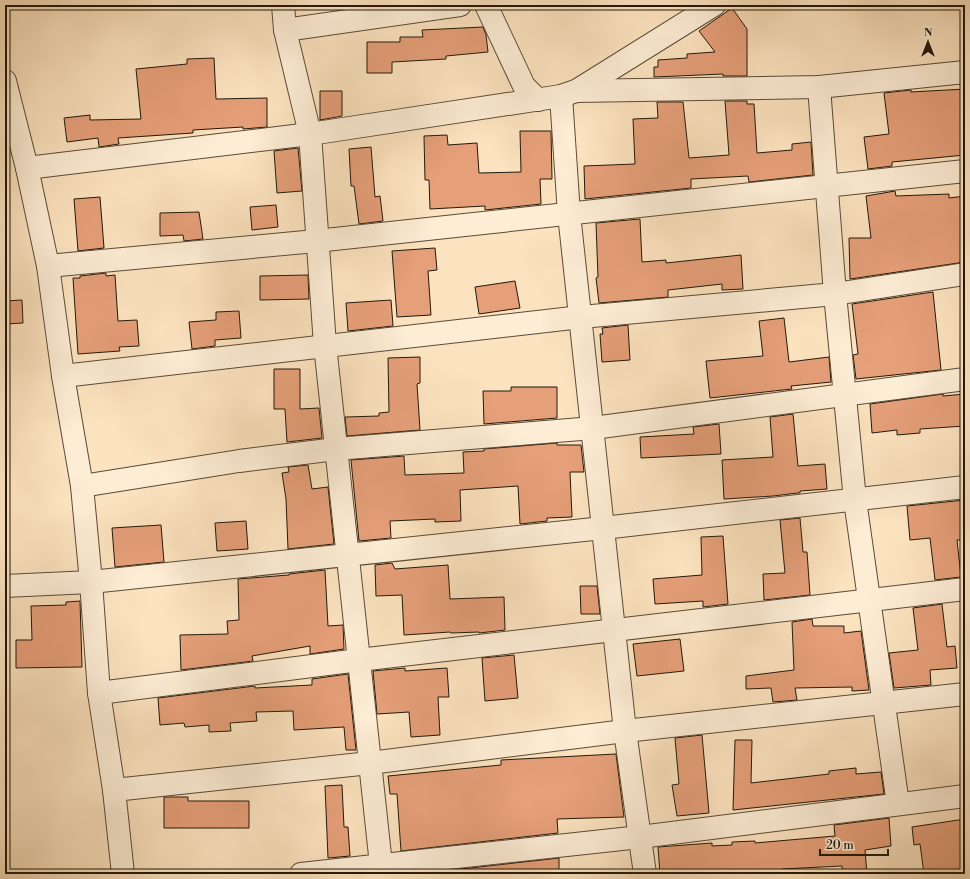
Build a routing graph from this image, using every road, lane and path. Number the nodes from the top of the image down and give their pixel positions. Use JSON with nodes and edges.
{"nodes":[{"id":1,"x":284,"y":5,"type":"edge"},
{"id":2,"x":460,"y":5,"type":"edge"},
{"id":3,"x":486,"y":5,"type":"edge"},
{"id":4,"x":714,"y":5,"type":"edge"},
{"id":5,"x":683,"y":13,"type":"edge"},
{"id":6,"x":285,"y":30,"type":"junction"},
{"id":7,"x":965,"y":72,"type":"edge"},
{"id":8,"x":5,"y":81,"type":"edge"},
{"id":9,"x":818,"y":87,"type":"junction"},
{"id":10,"x":568,"y":94,"type":"junction"},
{"id":11,"x":538,"y":100,"type":"junction"},
{"id":12,"x":310,"y":134,"type":"junction"},
{"id":13,"x":27,"y":168,"type":"junction"},
{"id":14,"x":965,"y":171,"type":"edge"},
{"id":15,"x":826,"y":187,"type":"junction"},
{"id":16,"x":569,"y":214,"type":"junction"},
{"id":17,"x":316,"y":241,"type":"junction"},
{"id":18,"x":48,"y":266,"type":"junction"},
{"id":19,"x":965,"y":274,"type":"edge"},
{"id":20,"x":835,"y":294,"type":"junction"},
{"id":21,"x":581,"y":317,"type":"junction"},
{"id":22,"x":325,"y":345,"type":"junction"},
{"id":23,"x":63,"y":376,"type":"junction"},
{"id":24,"x":965,"y":379,"type":"edge"},
{"id":25,"x":844,"y":395,"type":"junction"},
{"id":26,"x":593,"y":428,"type":"junction"},
{"id":27,"x":336,"y":449,"type":"junction"},
{"id":28,"x":82,"y":486,"type":"junction"},
{"id":29,"x":965,"y":487,"type":"edge"},
{"id":30,"x":854,"y":500,"type":"junction"},
{"id":31,"x":603,"y":528,"type":"junction"},
{"id":32,"x":347,"y":554,"type":"junction"},
{"id":33,"x":91,"y":582,"type":"junction"},
{"id":34,"x":5,"y":586,"type":"edge"},
{"id":35,"x":965,"y":589,"type":"edge"},
{"id":36,"x":868,"y":599,"type":"junction"},
{"id":37,"x":614,"y":630,"type":"junction"},
{"id":38,"x":359,"y":660,"type":"junction"},
{"id":39,"x":99,"y":693,"type":"junction"},
{"id":40,"x":965,"y":694,"type":"edge"},
{"id":41,"x":883,"y":703,"type":"junction"},
{"id":42,"x":625,"y":731,"type":"junction"},
{"id":43,"x":370,"y":763,"type":"junction"},
{"id":44,"x":114,"y":790,"type":"junction"},
{"id":45,"x":965,"y":796,"type":"edge"},
{"id":46,"x":898,"y":804,"type":"junction"},
{"id":47,"x":640,"y":837,"type":"junction"},
{"id":48,"x":382,"y":869,"type":"edge"},
{"id":49,"x":123,"y":874,"type":"edge"},
{"id":50,"x":301,"y":874,"type":"edge"},
{"id":51,"x":645,"y":874,"type":"edge"}],
"edges":[{"from":1,"to":6,"type":"street"},
{"from":2,"to":6,"type":"street"},
{"from":3,"to":11,"type":"street"},
{"from":4,"to":5,"type":"street"},
{"from":5,"to":10,"type":"street"},
{"from":6,"to":12,"type":"street"},
{"from":7,"to":9,"type":"street"},
{"from":8,"to":13,"type":"street"},
{"from":9,"to":10,"type":"street"},
{"from":9,"to":15,"type":"street"},
{"from":10,"to":11,"type":"street"},
{"from":10,"to":16,"type":"street"},
{"from":11,"to":12,"type":"street"},
{"from":12,"to":13,"type":"street"},
{"from":12,"to":17,"type":"street"},
{"from":13,"to":18,"type":"street"},
{"from":14,"to":15,"type":"street"},
{"from":15,"to":16,"type":"street"},
{"from":15,"to":20,"type":"street"},
{"from":16,"to":17,"type":"street"},
{"from":16,"to":21,"type":"street"},
{"from":17,"to":18,"type":"street"},
{"from":17,"to":22,"type":"street"},
{"from":18,"to":23,"type":"street"},
{"from":19,"to":20,"type":"street"},
{"from":20,"to":21,"type":"street"},
{"from":20,"to":25,"type":"street"},
{"from":21,"to":22,"type":"street"},
{"from":21,"to":26,"type":"street"},
{"from":22,"to":23,"type":"street"},
{"from":22,"to":27,"type":"street"},
{"from":23,"to":28,"type":"street"},
{"from":24,"to":25,"type":"street"},
{"from":25,"to":26,"type":"street"},
{"from":25,"to":30,"type":"street"},
{"from":26,"to":27,"type":"street"},
{"from":26,"to":31,"type":"street"},
{"from":27,"to":28,"type":"street"},
{"from":27,"to":32,"type":"street"},
{"from":28,"to":33,"type":"street"},
{"from":29,"to":30,"type":"street"},
{"from":30,"to":31,"type":"street"},
{"from":30,"to":36,"type":"street"},
{"from":31,"to":32,"type":"street"},
{"from":31,"to":37,"type":"street"},
{"from":32,"to":33,"type":"street"},
{"from":32,"to":38,"type":"street"},
{"from":33,"to":34,"type":"street"},
{"from":33,"to":39,"type":"street"},
{"from":35,"to":36,"type":"street"},
{"from":36,"to":37,"type":"street"},
{"from":36,"to":41,"type":"street"},
{"from":37,"to":38,"type":"street"},
{"from":37,"to":42,"type":"street"},
{"from":38,"to":39,"type":"street"},
{"from":38,"to":43,"type":"street"},
{"from":39,"to":44,"type":"street"},
{"from":40,"to":41,"type":"street"},
{"from":41,"to":42,"type":"street"},
{"from":41,"to":46,"type":"street"},
{"from":42,"to":43,"type":"street"},
{"from":42,"to":47,"type":"street"},
{"from":43,"to":44,"type":"street"},
{"from":43,"to":48,"type":"street"},
{"from":44,"to":49,"type":"street"},
{"from":45,"to":46,"type":"street"},
{"from":46,"to":47,"type":"street"},
{"from":47,"to":48,"type":"street"},
{"from":47,"to":51,"type":"street"},
{"from":48,"to":50,"type":"street"}]}
